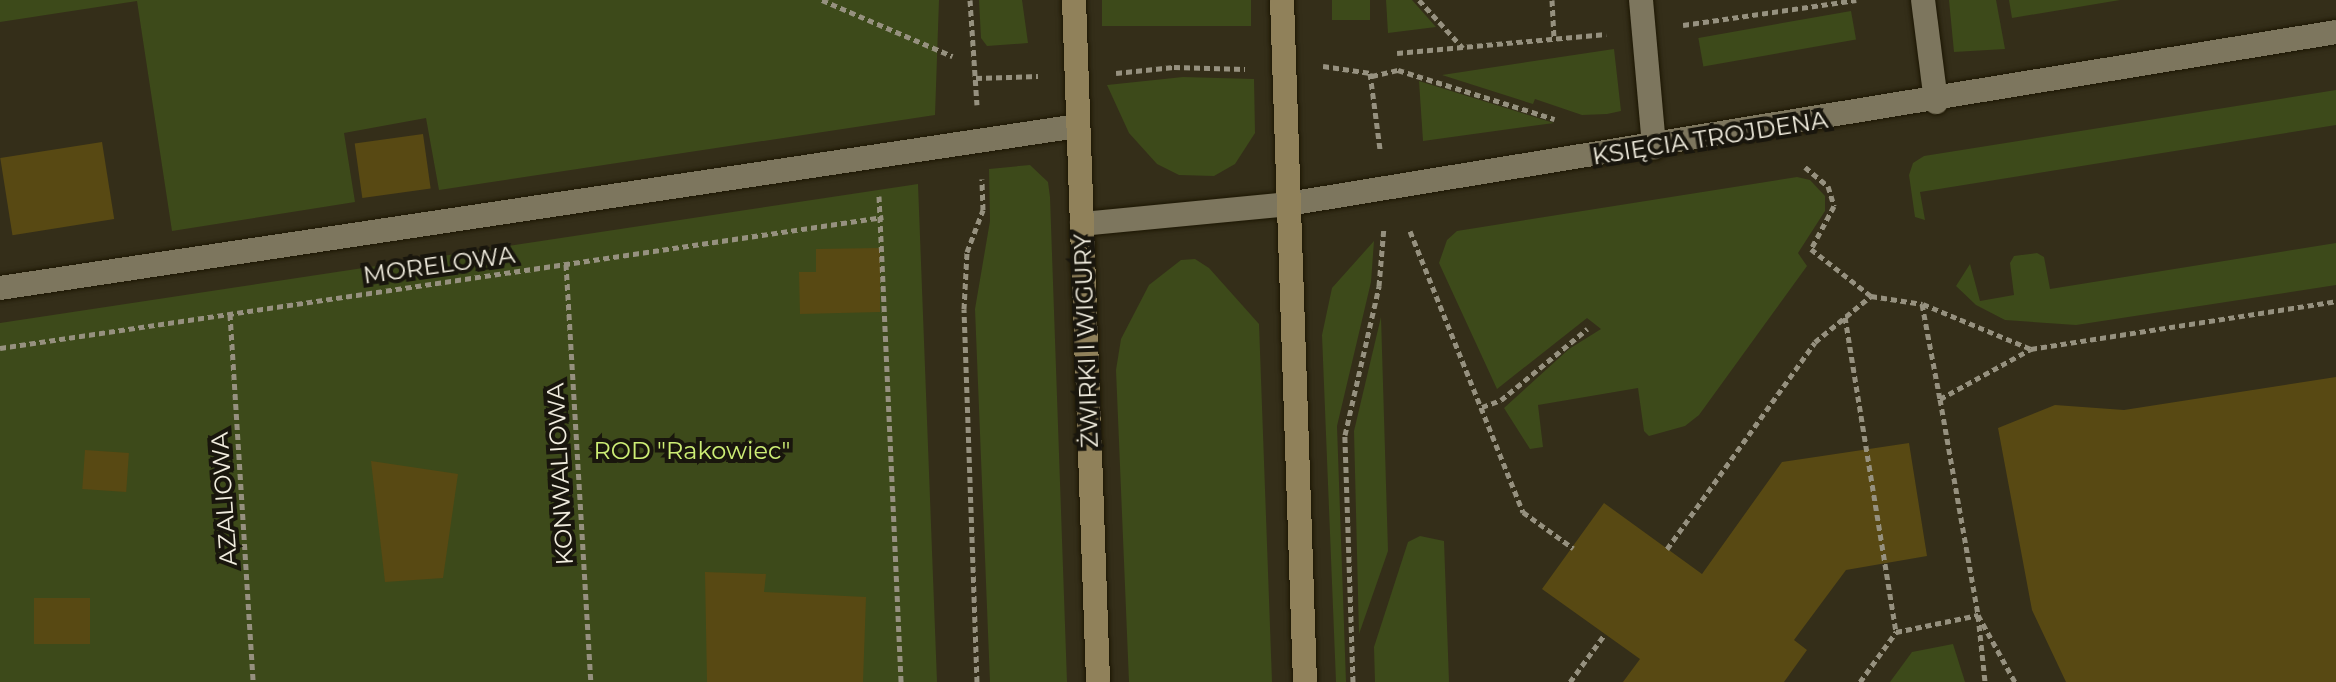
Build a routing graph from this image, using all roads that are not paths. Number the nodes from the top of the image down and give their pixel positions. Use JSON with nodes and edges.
{"nodes":[{"id":1,"x":1074,"y":0,"type":"edge"},
{"id":2,"x":1282,"y":0,"type":"edge"},
{"id":3,"x":1641,"y":0,"type":"edge"},
{"id":4,"x":1923,"y":0,"type":"edge"},
{"id":5,"x":2336,"y":32,"type":"edge"},
{"id":6,"x":1936,"y":102,"type":"junction"},
{"id":7,"x":1077,"y":126,"type":"junction"},
{"id":8,"x":1654,"y":147,"type":"junction"},
{"id":9,"x":1288,"y":204,"type":"junction"},
{"id":10,"x":1082,"y":224,"type":"junction"},
{"id":11,"x":0,"y":288,"type":"edge"},
{"id":12,"x":1098,"y":682,"type":"edge"},
{"id":13,"x":1305,"y":682,"type":"edge"}],
"edges":[{"from":1,"to":7,"type":"main road","name":"ŻWIRKI I WIGURY"},
{"from":2,"to":9,"type":"main road"},
{"from":3,"to":8,"type":"street"},
{"from":4,"to":6,"type":"street"},
{"from":5,"to":6,"type":"street","name":"KSIĘCIA TROJDENA"},
{"from":6,"to":8,"type":"street","name":"KSIĘCIA TROJDENA"},
{"from":7,"to":10,"type":"main road","name":"ŻWIRKI I WIGURY"},
{"from":7,"to":11,"type":"street"},
{"from":8,"to":9,"type":"street","name":"KSIĘCIA TROJDENA"},
{"from":9,"to":10,"type":"street","name":"KSIĘCIA TROJDENA"},
{"from":9,"to":13,"type":"main road"},
{"from":10,"to":12,"type":"main road","name":"ŻWIRKI I WIGURY"}]}
